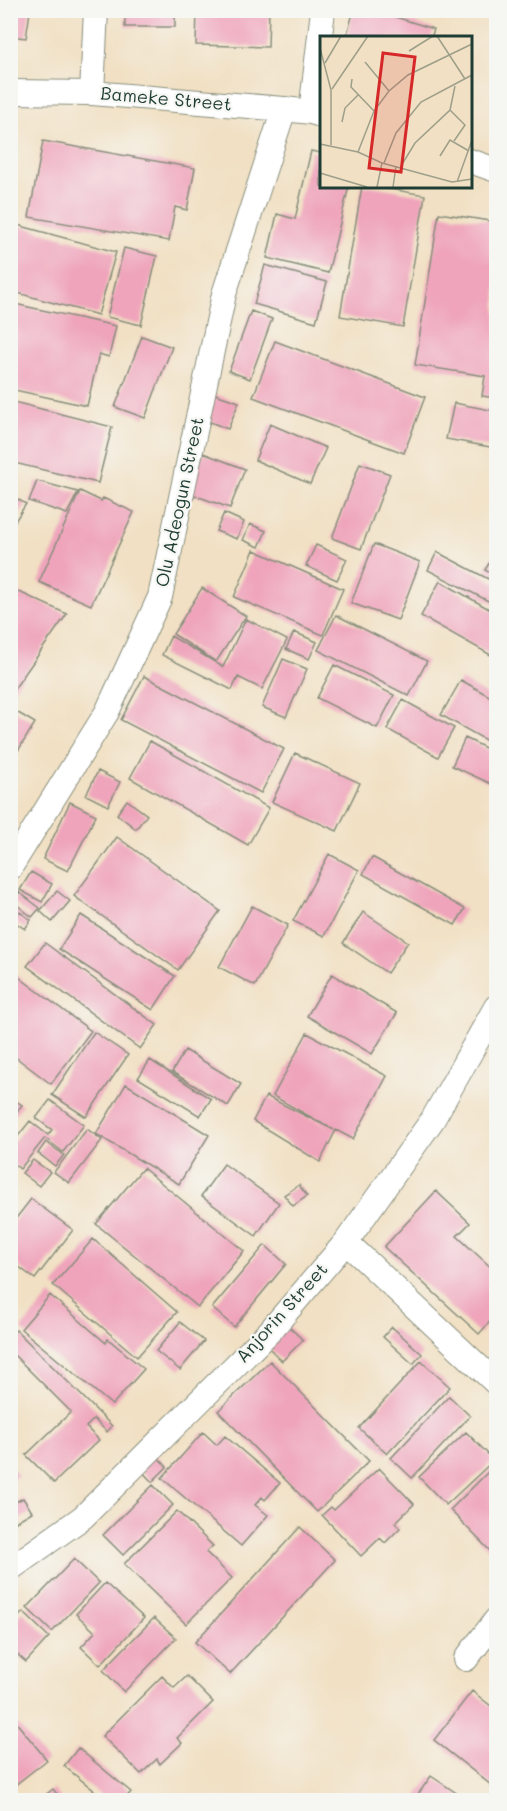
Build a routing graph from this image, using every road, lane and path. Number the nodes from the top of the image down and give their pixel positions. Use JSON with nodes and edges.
{"nodes":[{"id":1,"x":96,"y":10,"type":"edge"},
{"id":2,"x":323,"y":10,"type":"edge"},
{"id":3,"x":321,"y":36,"type":"edge"},
{"id":4,"x":320,"y":55,"type":"edge"},
{"id":5,"x":92,"y":93,"type":"junction"},
{"id":6,"x":12,"y":96,"type":"edge"},
{"id":7,"x":284,"y":109,"type":"junction"},
{"id":8,"x":316,"y":114,"type":"edge"},
{"id":9,"x":471,"y":161,"type":"edge"},
{"id":10,"x":496,"y":170,"type":"edge"},
{"id":11,"x":10,"y":868,"type":"edge"},
{"id":12,"x":496,"y":1007,"type":"edge"},
{"id":13,"x":346,"y":1242,"type":"junction"},
{"id":14,"x":496,"y":1383,"type":"edge"},
{"id":15,"x":10,"y":1569,"type":"edge"},
{"id":16,"x":496,"y":1620,"type":"edge"},
{"id":17,"x":466,"y":1659,"type":"dead end"}],
"edges":[{"from":1,"to":5,"type":"street"},
{"from":2,"to":3,"type":"street"},
{"from":4,"to":8,"type":"street"},
{"from":5,"to":6,"type":"street","name":"Bameke Street"},
{"from":5,"to":7,"type":"street","name":"Bameke Street"},
{"from":7,"to":8,"type":"street","name":"Bameke Street"},
{"from":7,"to":11,"type":"street","name":"Olu Adeogun Street"},
{"from":9,"to":10,"type":"street"},
{"from":12,"to":13,"type":"street","name":"Anjorin Street"},
{"from":13,"to":14,"type":"street"},
{"from":13,"to":15,"type":"street","name":"Anjorin Street"},
{"from":16,"to":17,"type":"street"}]}
